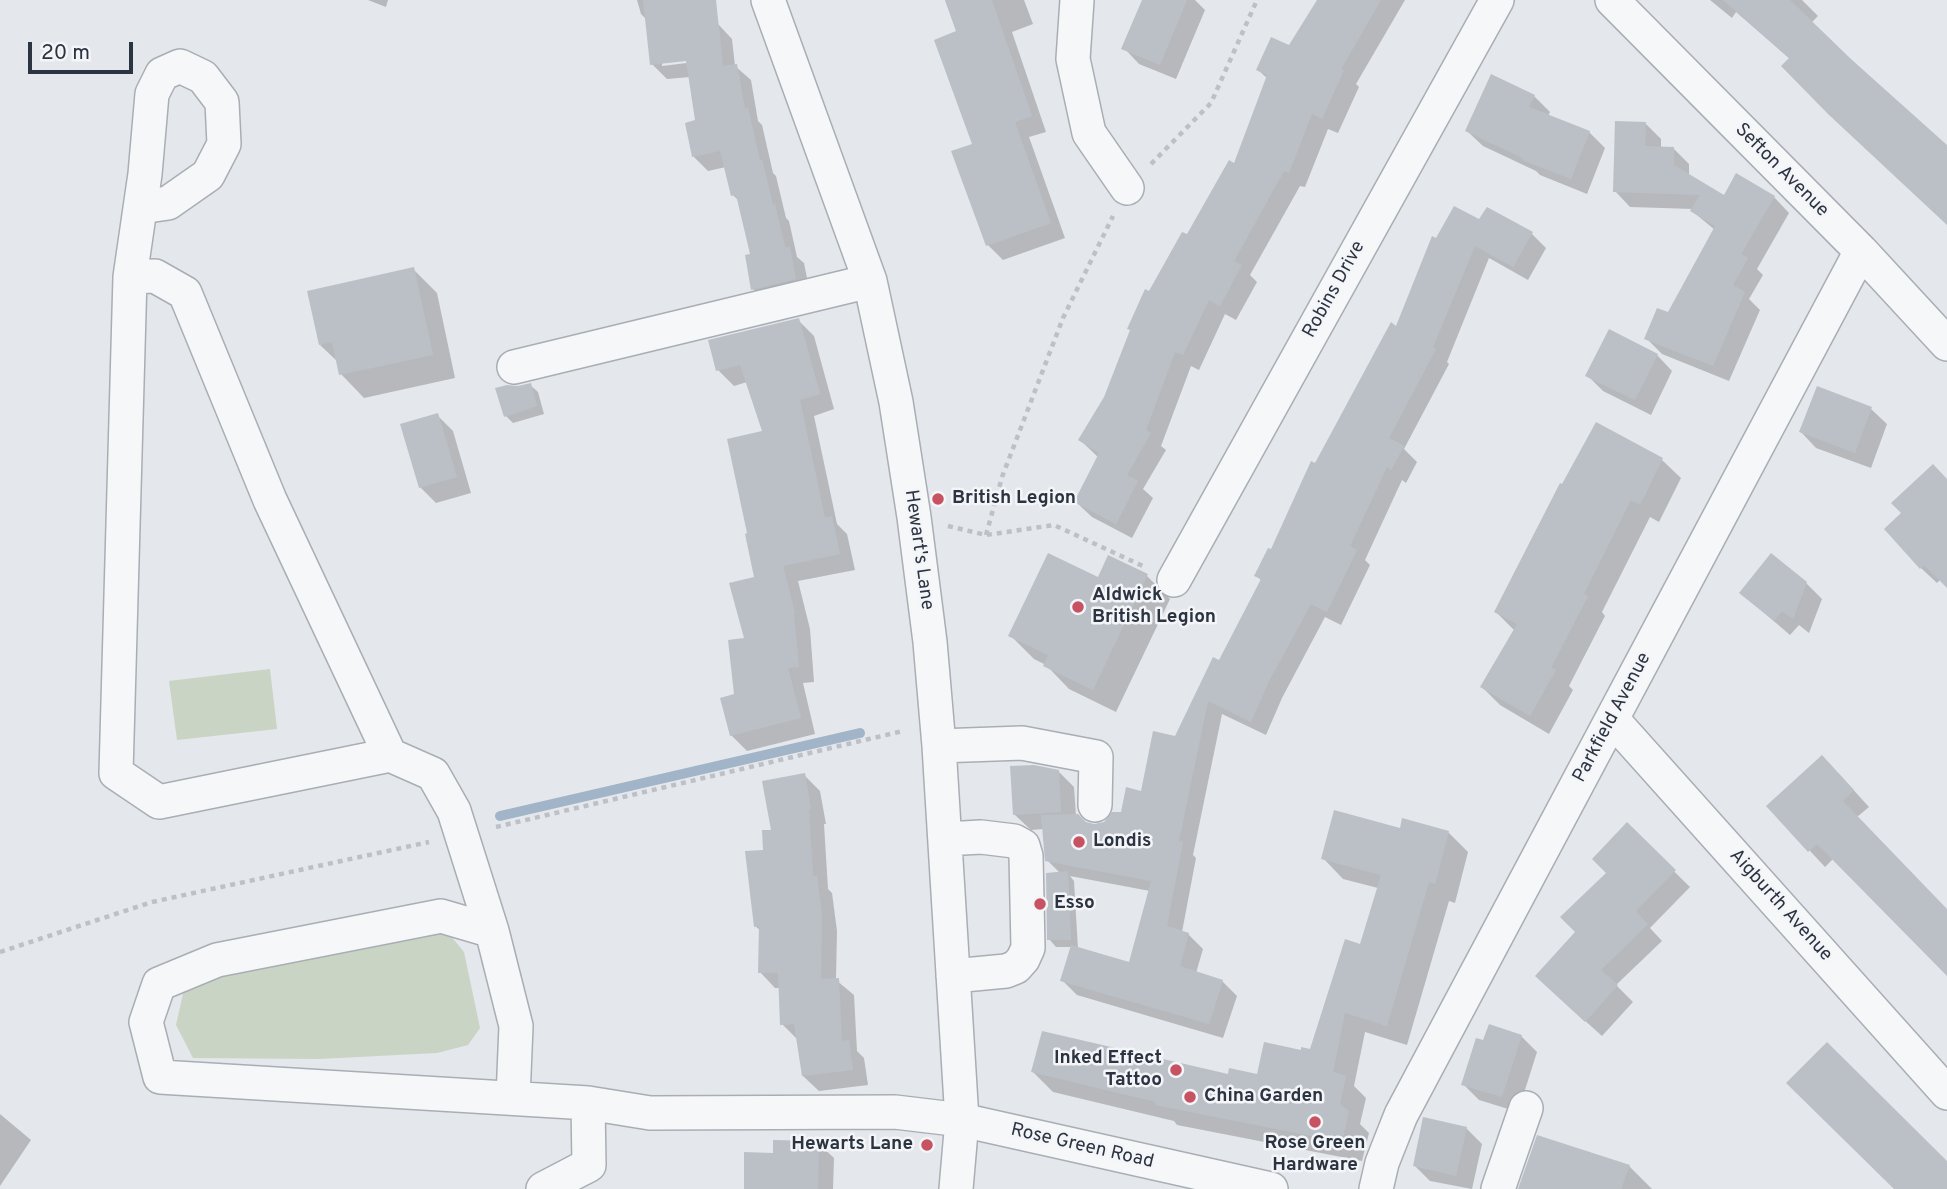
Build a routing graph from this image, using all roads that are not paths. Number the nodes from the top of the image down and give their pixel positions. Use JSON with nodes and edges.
{"nodes":[{"id":1,"x":768,"y":0,"type":"edge"},
{"id":2,"x":1077,"y":0,"type":"edge"},
{"id":3,"x":1497,"y":0,"type":"edge"},
{"id":4,"x":1612,"y":0,"type":"edge"},
{"id":5,"x":1127,"y":188,"type":"road end"},
{"id":6,"x":141,"y":207,"type":"dead end"},
{"id":7,"x":1861,"y":251,"type":"junction"},
{"id":8,"x":130,"y":277,"type":"junction"},
{"id":9,"x":870,"y":281,"type":"junction"},
{"id":10,"x":1947,"y":344,"type":"edge"},
{"id":11,"x":514,"y":367,"type":"dead end"},
{"id":12,"x":1174,"y":580,"type":"road end"},
{"id":13,"x":1612,"y":719,"type":"junction"},
{"id":14,"x":939,"y":746,"type":"junction"},
{"id":15,"x":390,"y":755,"type":"junction"},
{"id":16,"x":1095,"y":805,"type":"dead end"},
{"id":17,"x":945,"y":839,"type":"junction"},
{"id":18,"x":492,"y":930,"type":"junction"},
{"id":19,"x":953,"y":976,"type":"junction"},
{"id":20,"x":1947,"y":1093,"type":"edge"},
{"id":21,"x":513,"y":1098,"type":"junction"},
{"id":22,"x":588,"y":1103,"type":"junction"},
{"id":23,"x":1526,"y":1108,"type":"dead end"},
{"id":24,"x":961,"y":1120,"type":"junction"},
{"id":25,"x":543,"y":1189,"type":"edge"},
{"id":26,"x":956,"y":1189,"type":"edge"},
{"id":27,"x":1271,"y":1189,"type":"edge"},
{"id":28,"x":1376,"y":1189,"type":"edge"},
{"id":29,"x":1498,"y":1189,"type":"edge"}],
"edges":[{"from":1,"to":9,"type":"street","name":"Hewart's Lane"},
{"from":2,"to":5,"type":"street"},
{"from":3,"to":12,"type":"street","name":"Robins Drive"},
{"from":4,"to":7,"type":"street","name":"Sefton Avenue"},
{"from":6,"to":8,"type":"street"},
{"from":7,"to":10,"type":"street","name":"Sefton Avenue"},
{"from":7,"to":13,"type":"street","name":"Parkfield Avenue"},
{"from":8,"to":15,"type":"street"},
{"from":8,"to":15,"type":"street"},
{"from":9,"to":11,"type":"street"},
{"from":9,"to":14,"type":"street","name":"Hewart's Lane"},
{"from":13,"to":20,"type":"street","name":"Aigburth Avenue"},
{"from":13,"to":28,"type":"street","name":"Parkfield Avenue"},
{"from":14,"to":16,"type":"street"},
{"from":14,"to":17,"type":"street","name":"Hewart's Lane"},
{"from":15,"to":18,"type":"street"},
{"from":17,"to":19,"type":"street","name":"Hewart's Lane"},
{"from":17,"to":19,"type":"street"},
{"from":18,"to":21,"type":"street"},
{"from":18,"to":21,"type":"street","name":"Rose Green Road"},
{"from":19,"to":24,"type":"street","name":"Hewart's Lane"},
{"from":21,"to":22,"type":"street","name":"Rose Green Road"},
{"from":22,"to":24,"type":"street","name":"Rose Green Road"},
{"from":22,"to":25,"type":"street"},
{"from":23,"to":29,"type":"street"},
{"from":24,"to":26,"type":"street"},
{"from":24,"to":27,"type":"street","name":"Rose Green Road"}]}
